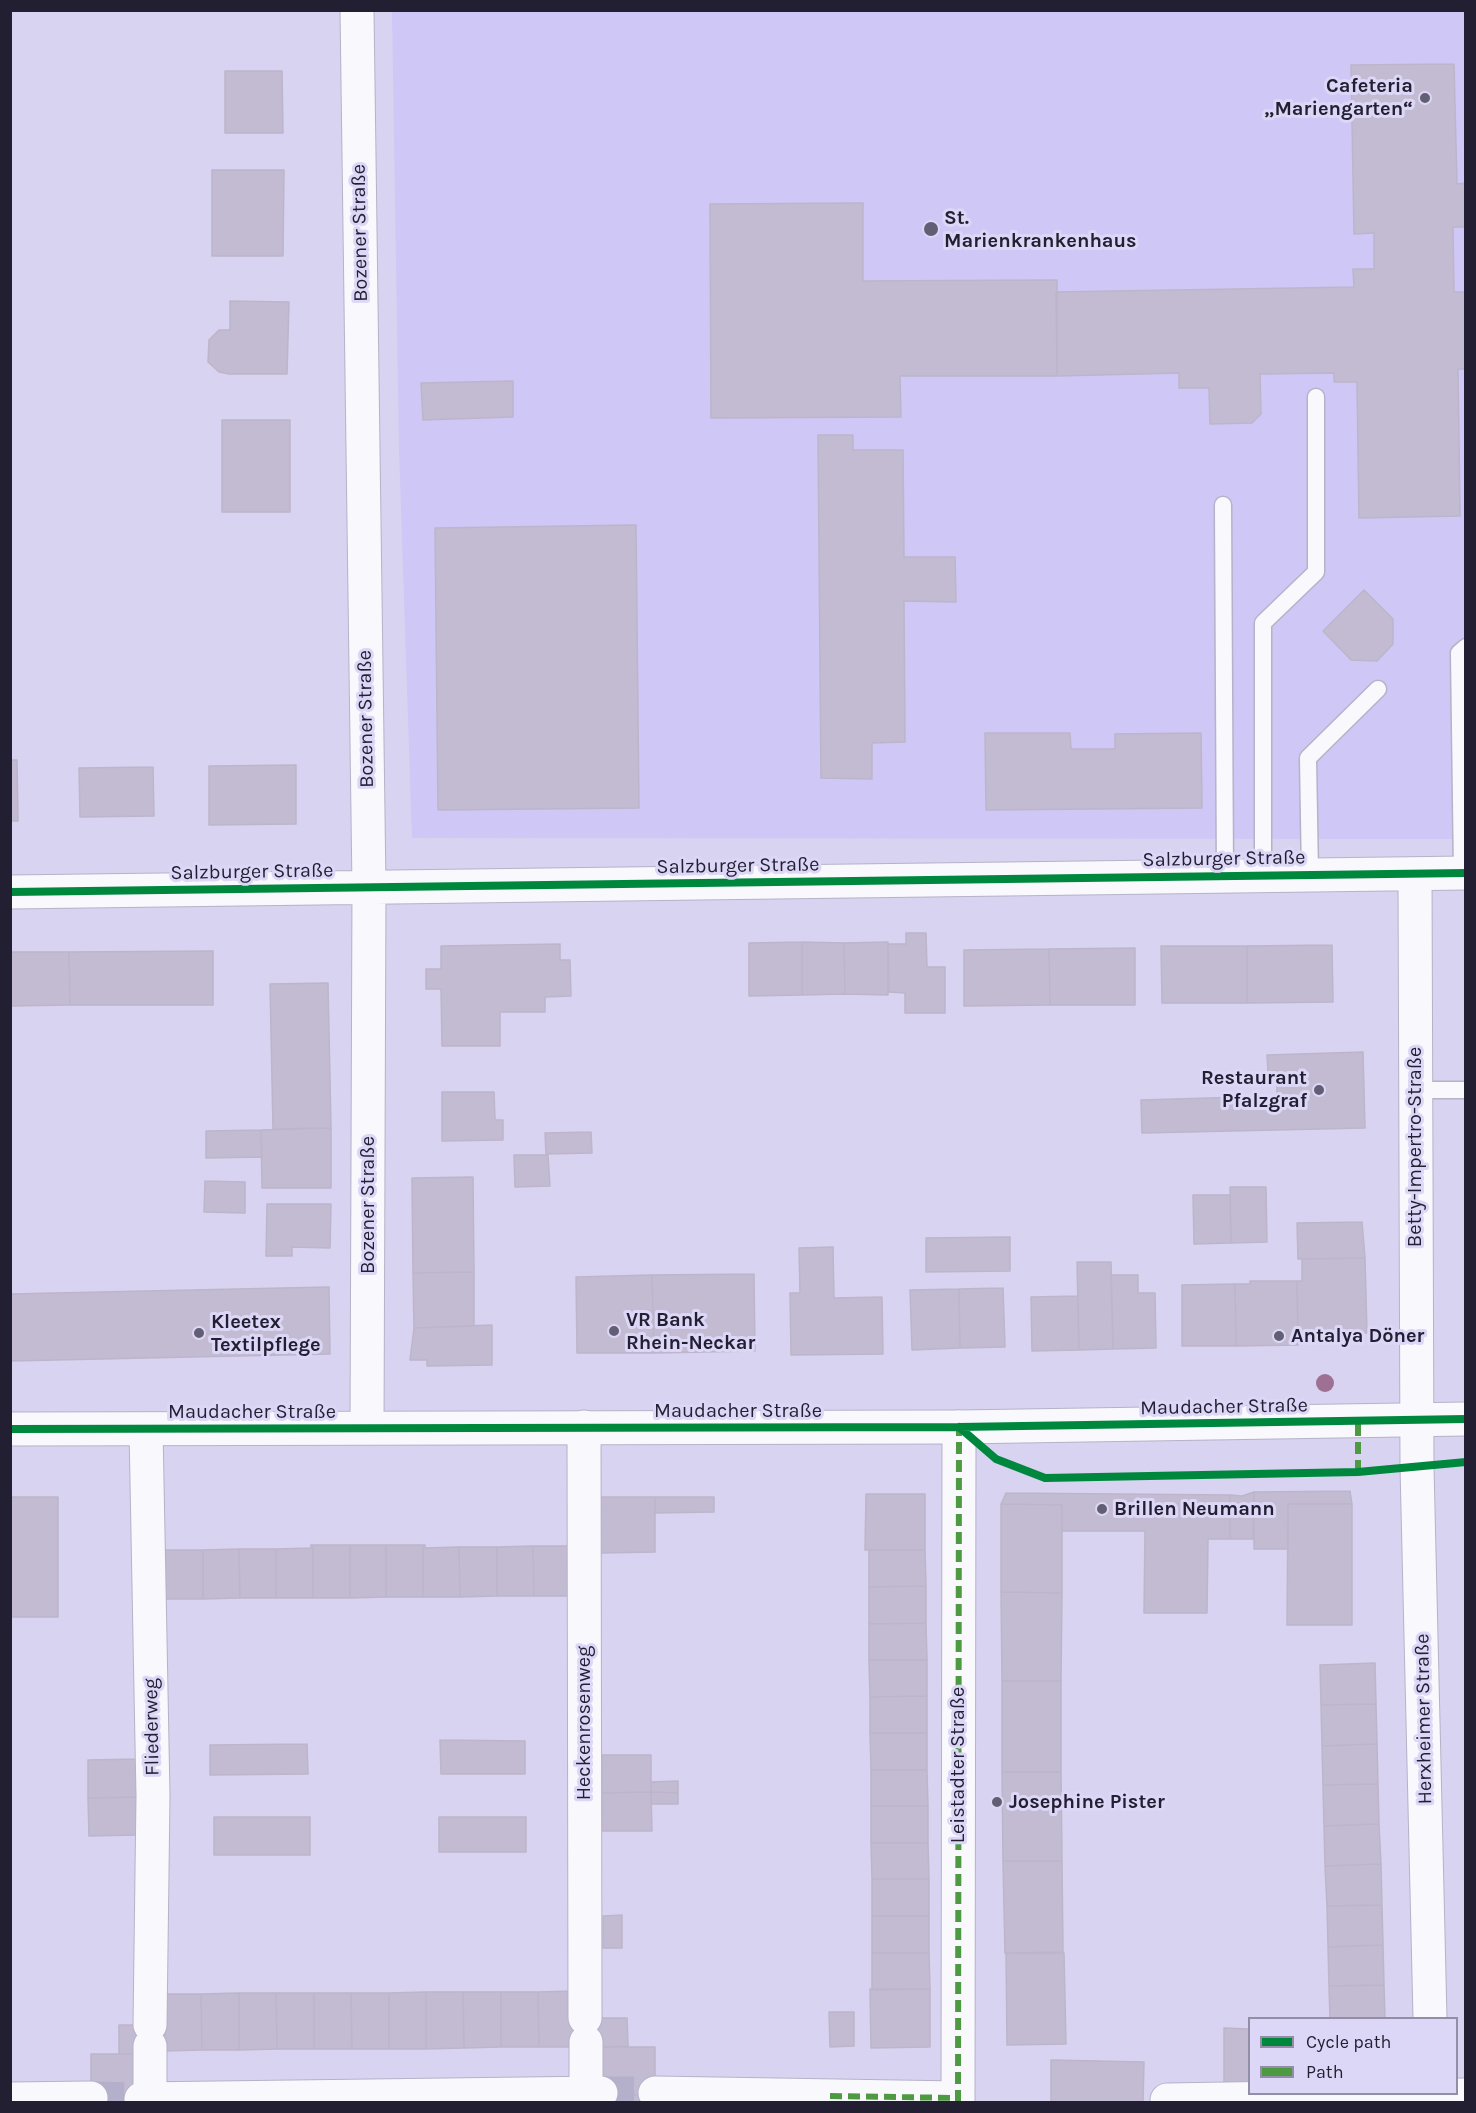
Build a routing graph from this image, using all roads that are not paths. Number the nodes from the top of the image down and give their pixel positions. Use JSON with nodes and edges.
{"nodes":[{"id":1,"x":357,"y":10,"type":"edge"},
{"id":2,"x":1316,"y":398,"type":"dead end"},
{"id":3,"x":1223,"y":505,"type":"dead end"},
{"id":4,"x":1466,"y":647,"type":"edge"},
{"id":5,"x":1378,"y":688,"type":"dead end"},
{"id":6,"x":1464,"y":873,"type":"edge"},
{"id":7,"x":1415,"y":874,"type":"junction"},
{"id":8,"x":1263,"y":875,"type":"junction"},
{"id":9,"x":1310,"y":875,"type":"junction"},
{"id":10,"x":1224,"y":876,"type":"junction"},
{"id":11,"x":369,"y":887,"type":"junction"},
{"id":12,"x":10,"y":891,"type":"edge"},
{"id":13,"x":1415,"y":1090,"type":"junction"},
{"id":14,"x":1466,"y":1090,"type":"edge"},
{"id":15,"x":1466,"y":1419,"type":"edge"},
{"id":16,"x":1417,"y":1420,"type":"junction"},
{"id":17,"x":367,"y":1427,"type":"junction"},
{"id":18,"x":584,"y":1427,"type":"junction"},
{"id":19,"x":959,"y":1427,"type":"junction"},
{"id":20,"x":10,"y":1429,"type":"edge"},
{"id":21,"x":146,"y":1429,"type":"junction"},
{"id":22,"x":1430,"y":2017,"type":"edge"},
{"id":23,"x":655,"y":2092,"type":"tunnel mouth"},
{"id":24,"x":1466,"y":2095,"type":"edge"},
{"id":25,"x":1432,"y":2097,"type":"edge"},
{"id":26,"x":91,"y":2098,"type":"dead end"},
{"id":27,"x":10,"y":2099,"type":"edge"},
{"id":28,"x":145,"y":2099,"type":"joint"},
{"id":29,"x":958,"y":2100,"type":"edge"},
{"id":30,"x":1207,"y":2101,"type":"edge"},
{"id":31,"x":1167,"y":2103,"type":"edge"}],
"edges":[{"from":1,"to":11,"type":"street","name":"Bozener Straße"},
{"from":2,"to":8,"type":"lane"},
{"from":3,"to":10,"type":"lane"},
{"from":4,"to":6,"type":"lane"},
{"from":5,"to":9,"type":"lane"},
{"from":6,"to":7,"type":"street","name":"Salzburger Straße"},
{"from":7,"to":9,"type":"street","name":"Salzburger Straße"},
{"from":7,"to":13,"type":"street","name":"Betty-Impertro-Straße"},
{"from":8,"to":9,"type":"street","name":"Salzburger Straße"},
{"from":8,"to":10,"type":"street","name":"Salzburger Straße"},
{"from":10,"to":11,"type":"street","name":"Salzburger Straße"},
{"from":11,"to":12,"type":"street","name":"Salzburger Straße"},
{"from":11,"to":17,"type":"street","name":"Bozener Straße"},
{"from":13,"to":14,"type":"lane"},
{"from":13,"to":16,"type":"street","name":"Betty-Impertro-Straße"},
{"from":15,"to":16,"type":"street","name":"Maudacher Straße"},
{"from":16,"to":19,"type":"street","name":"Maudacher Straße"},
{"from":16,"to":22,"type":"street","name":"Herxheimer Straße"},
{"from":17,"to":18,"type":"street","name":"Maudacher Straße"},
{"from":17,"to":21,"type":"street","name":"Maudacher Straße"},
{"from":18,"to":19,"type":"street","name":"Maudacher Straße"},
{"from":18,"to":28,"type":"street","name":"Heckenrosenweg"},
{"from":19,"to":29,"type":"street","name":"Leistadter Straße"},
{"from":20,"to":21,"type":"street","name":"Maudacher Straße"},
{"from":21,"to":28,"type":"street","name":"Fliederweg"},
{"from":23,"to":29,"type":"street"},
{"from":24,"to":25,"type":"street"},
{"from":25,"to":30,"type":"street"},
{"from":26,"to":27,"type":"street"},
{"from":30,"to":31,"type":"street"}]}
